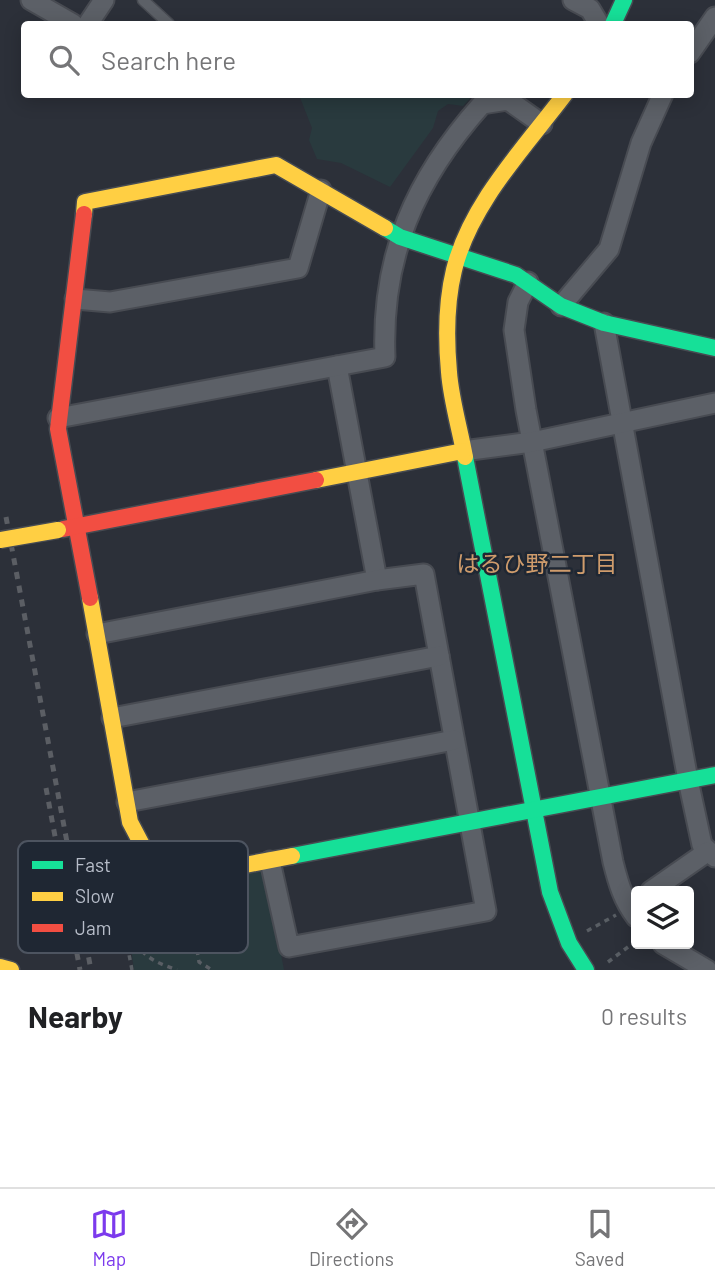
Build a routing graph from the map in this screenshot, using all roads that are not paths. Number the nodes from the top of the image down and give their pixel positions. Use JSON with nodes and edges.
{"nodes":[{"id":1,"x":31,"y":0,"type":"edge"},
{"id":2,"x":104,"y":0,"type":"edge"},
{"id":3,"x":143,"y":0,"type":"edge"},
{"id":4,"x":573,"y":0,"type":"edge"},
{"id":5,"x":624,"y":0,"type":"edge"},
{"id":6,"x":715,"y":17,"type":"edge"},
{"id":7,"x":68,"y":21,"type":"edge"},
{"id":8,"x":91,"y":21,"type":"edge"},
{"id":9,"x":166,"y":21,"type":"edge"},
{"id":10,"x":597,"y":21,"type":"edge"},
{"id":11,"x":614,"y":21,"type":"edge"},
{"id":12,"x":694,"y":48,"type":"edge"},
{"id":13,"x":562,"y":98,"type":"edge"},
{"id":14,"x":661,"y":98,"type":"edge"},
{"id":15,"x":542,"y":124,"type":"junction"},
{"id":16,"x":321,"y":190,"type":"junction"},
{"id":17,"x":400,"y":237,"type":"junction"},
{"id":18,"x":458,"y":256,"type":"junction"},
{"id":19,"x":528,"y":282,"type":"junction"},
{"id":20,"x":75,"y":299,"type":"junction"},
{"id":21,"x":561,"y":306,"type":"junction"},
{"id":22,"x":604,"y":323,"type":"junction"},
{"id":23,"x":715,"y":348,"type":"edge"},
{"id":24,"x":338,"y":366,"type":"junction"},
{"id":25,"x":715,"y":403,"type":"edge"},
{"id":26,"x":58,"y":418,"type":"junction"},
{"id":27,"x":622,"y":422,"type":"junction"},
{"id":28,"x":532,"y":442,"type":"junction"},
{"id":29,"x":463,"y":451,"type":"junction"},
{"id":30,"x":358,"y":473,"type":"junction"},
{"id":31,"x":78,"y":527,"type":"junction"},
{"id":32,"x":0,"y":540,"type":"edge"},
{"id":33,"x":377,"y":580,"type":"junction"},
{"id":34,"x":97,"y":634,"type":"junction"},
{"id":35,"x":439,"y":656,"type":"junction"},
{"id":36,"x":112,"y":718,"type":"junction"},
{"id":37,"x":454,"y":740,"type":"junction"},
{"id":38,"x":715,"y":775,"type":"edge"},
{"id":39,"x":688,"y":780,"type":"junction"},
{"id":40,"x":601,"y":796,"type":"junction"},
{"id":41,"x":127,"y":802,"type":"junction"},
{"id":42,"x":533,"y":811,"type":"junction"},
{"id":43,"x":471,"y":823,"type":"junction"},
{"id":44,"x":140,"y":841,"type":"edge"},
{"id":45,"x":711,"y":854,"type":"edge"},
{"id":46,"x":270,"y":862,"type":"junction"},
{"id":47,"x":248,"y":866,"type":"edge"},
{"id":48,"x":659,"y":886,"type":"edge"},
{"id":49,"x":629,"y":911,"type":"edge"},
{"id":50,"x":671,"y":949,"type":"edge"},
{"id":51,"x":0,"y":967,"type":"edge"},
{"id":52,"x":578,"y":968,"type":"edge"},
{"id":53,"x":11,"y":970,"type":"edge"},
{"id":54,"x":707,"y":970,"type":"edge"}],
"edges":[{"from":1,"to":7,"type":"street"},
{"from":2,"to":8,"type":"street"},
{"from":3,"to":9,"type":"lane"},
{"from":4,"to":10,"type":"street"},
{"from":5,"to":11,"type":"street"},
{"from":6,"to":12,"type":"street"},
{"from":13,"to":15,"type":"street"},
{"from":14,"to":21,"type":"street"},
{"from":15,"to":17,"type":"street"},
{"from":15,"to":18,"type":"street"},
{"from":16,"to":17,"type":"street"},
{"from":16,"to":20,"type":"street"},
{"from":16,"to":20,"type":"street"},
{"from":17,"to":18,"type":"street"},
{"from":17,"to":24,"type":"street"},
{"from":18,"to":19,"type":"street"},
{"from":18,"to":29,"type":"street"},
{"from":19,"to":21,"type":"street"},
{"from":19,"to":28,"type":"street"},
{"from":20,"to":26,"type":"street"},
{"from":21,"to":22,"type":"street"},
{"from":22,"to":23,"type":"street"},
{"from":22,"to":27,"type":"street"},
{"from":24,"to":26,"type":"street"},
{"from":24,"to":30,"type":"street"},
{"from":25,"to":27,"type":"street"},
{"from":26,"to":31,"type":"street"},
{"from":27,"to":28,"type":"street"},
{"from":27,"to":39,"type":"street"},
{"from":28,"to":29,"type":"street"},
{"from":28,"to":40,"type":"street"},
{"from":29,"to":30,"type":"street"},
{"from":29,"to":42,"type":"street"},
{"from":30,"to":31,"type":"street"},
{"from":30,"to":33,"type":"street"},
{"from":31,"to":32,"type":"street","bridge":true},
{"from":31,"to":34,"type":"street"},
{"from":33,"to":34,"type":"street"},
{"from":33,"to":35,"type":"street"},
{"from":34,"to":36,"type":"street"},
{"from":35,"to":36,"type":"street"},
{"from":35,"to":37,"type":"street"},
{"from":36,"to":41,"type":"street"},
{"from":37,"to":41,"type":"street"},
{"from":37,"to":43,"type":"street"},
{"from":38,"to":39,"type":"street"},
{"from":39,"to":40,"type":"street"},
{"from":39,"to":45,"type":"street"},
{"from":40,"to":42,"type":"street"},
{"from":40,"to":49,"type":"street"},
{"from":41,"to":44,"type":"street"},
{"from":42,"to":43,"type":"street"},
{"from":42,"to":52,"type":"street"},
{"from":43,"to":46,"type":"street"},
{"from":43,"to":46,"type":"street"},
{"from":45,"to":48,"type":"street"},
{"from":46,"to":47,"type":"street"},
{"from":50,"to":54,"type":"street"},
{"from":51,"to":53,"type":"street"}]}
